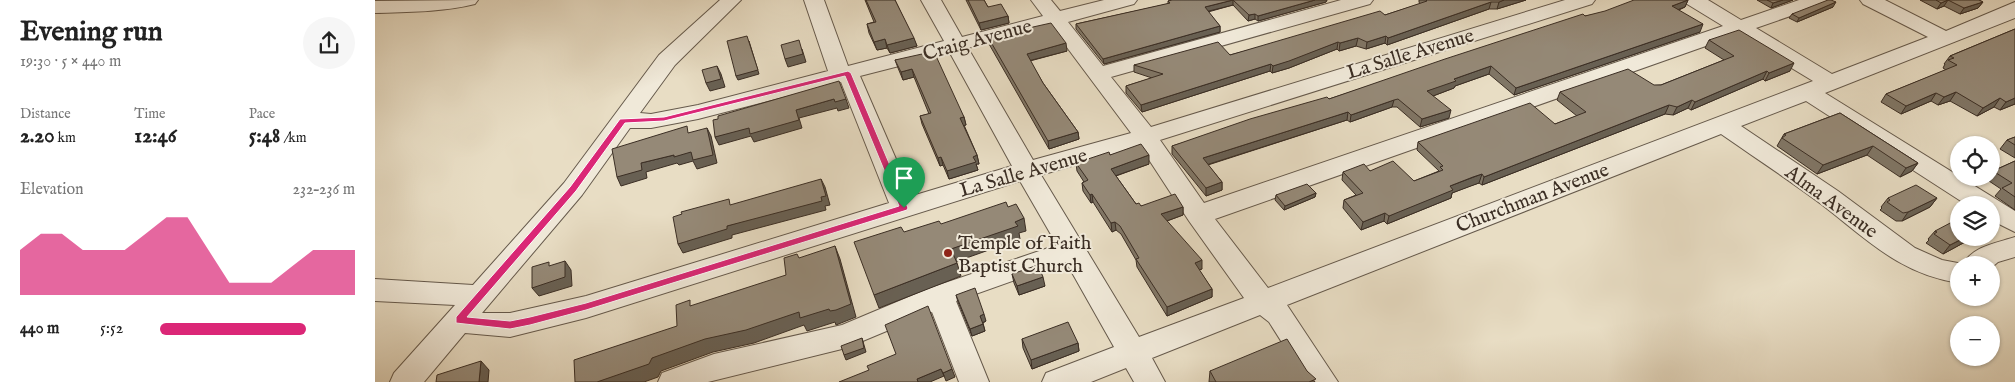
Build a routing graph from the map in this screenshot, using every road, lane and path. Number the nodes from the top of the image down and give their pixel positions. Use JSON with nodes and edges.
{"nodes":[{"id":1,"x":468,"y":0,"type":"edge"},
{"id":2,"x":731,"y":0,"type":"edge"},
{"id":3,"x":814,"y":0,"type":"edge"},
{"id":4,"x":931,"y":0,"type":"edge"},
{"id":5,"x":1127,"y":0,"type":"edge"},
{"id":6,"x":1363,"y":0,"type":"edge"},
{"id":7,"x":1585,"y":0,"type":"edge"},
{"id":8,"x":1694,"y":0,"type":"edge"},
{"id":9,"x":1818,"y":0,"type":"edge"},
{"id":10,"x":1870,"y":0,"type":"edge"},
{"id":11,"x":375,"y":7,"type":"edge"},
{"id":12,"x":1047,"y":9,"type":"edge"},
{"id":13,"x":2013,"y":13,"type":"edge"},
{"id":14,"x":1741,"y":27,"type":"junction"},
{"id":15,"x":1945,"y":38,"type":"junction"},
{"id":16,"x":956,"y":44,"type":"junction"},
{"id":17,"x":844,"y":74,"type":"junction"},
{"id":18,"x":1097,"y":74,"type":"junction"},
{"id":19,"x":1830,"y":82,"type":"junction"},
{"id":20,"x":1806,"y":91,"type":"junction"},
{"id":21,"x":623,"y":120,"type":"junction"},
{"id":22,"x":1721,"y":124,"type":"junction"},
{"id":23,"x":1146,"y":137,"type":"junction"},
{"id":24,"x":1027,"y":172,"type":"junction"},
{"id":25,"x":1973,"y":196,"type":"edge"},
{"id":26,"x":904,"y":208,"type":"junction"},
{"id":27,"x":2000,"y":214,"type":"edge"},
{"id":28,"x":1198,"y":215,"type":"junction"},
{"id":29,"x":2015,"y":223,"type":"edge"},
{"id":30,"x":2015,"y":247,"type":"edge"},
{"id":31,"x":1074,"y":249,"type":"junction"},
{"id":32,"x":1988,"y":256,"type":"edge"},
{"id":33,"x":1950,"y":272,"type":"edge"},
{"id":34,"x":375,"y":290,"type":"edge"},
{"id":35,"x":481,"y":296,"type":"junction"},
{"id":36,"x":940,"y":296,"type":"junction"},
{"id":37,"x":1263,"y":302,"type":"junction"},
{"id":38,"x":459,"y":320,"type":"junction"},
{"id":39,"x":1134,"y":353,"type":"junction"},
{"id":40,"x":405,"y":382,"type":"edge"},
{"id":41,"x":673,"y":382,"type":"edge"},
{"id":42,"x":974,"y":382,"type":"edge"},
{"id":43,"x":1057,"y":382,"type":"edge"},
{"id":44,"x":1150,"y":382,"type":"edge"},
{"id":45,"x":1323,"y":382,"type":"edge"}],
"edges":[{"from":1,"to":11,"type":"street"},
{"from":2,"to":21,"type":"street"},
{"from":3,"to":17,"type":"street"},
{"from":4,"to":16,"type":"street"},
{"from":5,"to":12,"type":"street","name":"Craig Avenue"},
{"from":6,"to":18,"type":"street"},
{"from":7,"to":23,"type":"street","name":"La Salle Avenue"},
{"from":8,"to":14,"type":"street"},
{"from":9,"to":14,"type":"street"},
{"from":10,"to":15,"type":"street"},
{"from":12,"to":16,"type":"street","name":"Craig Avenue"},
{"from":12,"to":18,"type":"street"},
{"from":13,"to":15,"type":"street","name":"Churchman Avenue"},
{"from":14,"to":19,"type":"street"},
{"from":14,"to":28,"type":"street"},
{"from":15,"to":19,"type":"street","name":"Churchman Avenue"},
{"from":16,"to":17,"type":"street","name":"Craig Avenue"},
{"from":16,"to":24,"type":"street"},
{"from":17,"to":21,"type":"street","name":"Craig Avenue"},
{"from":17,"to":26,"type":"street"},
{"from":18,"to":23,"type":"street"},
{"from":19,"to":20,"type":"street","name":"Churchman Avenue"},
{"from":20,"to":22,"type":"street","name":"Churchman Avenue"},
{"from":20,"to":25,"type":"street"},
{"from":21,"to":35,"type":"street"},
{"from":22,"to":33,"type":"street","name":"Alma Avenue"},
{"from":22,"to":37,"type":"street","name":"Churchman Avenue"},
{"from":23,"to":24,"type":"street","name":"La Salle Avenue"},
{"from":23,"to":28,"type":"street"},
{"from":24,"to":26,"type":"street","name":"La Salle Avenue"},
{"from":24,"to":31,"type":"street"},
{"from":26,"to":38,"type":"street","name":"La Salle Avenue"},
{"from":27,"to":29,"type":"street"},
{"from":28,"to":37,"type":"street"},
{"from":30,"to":32,"type":"street"},
{"from":31,"to":36,"type":"street"},
{"from":31,"to":39,"type":"street"},
{"from":34,"to":35,"type":"street"},
{"from":35,"to":38,"type":"street"},
{"from":36,"to":41,"type":"street"},
{"from":36,"to":42,"type":"street"},
{"from":37,"to":39,"type":"street","name":"Churchman Avenue"},
{"from":37,"to":45,"type":"street"},
{"from":38,"to":40,"type":"street"},
{"from":39,"to":43,"type":"street","name":"Churchman Avenue"},
{"from":39,"to":44,"type":"street"}]}
